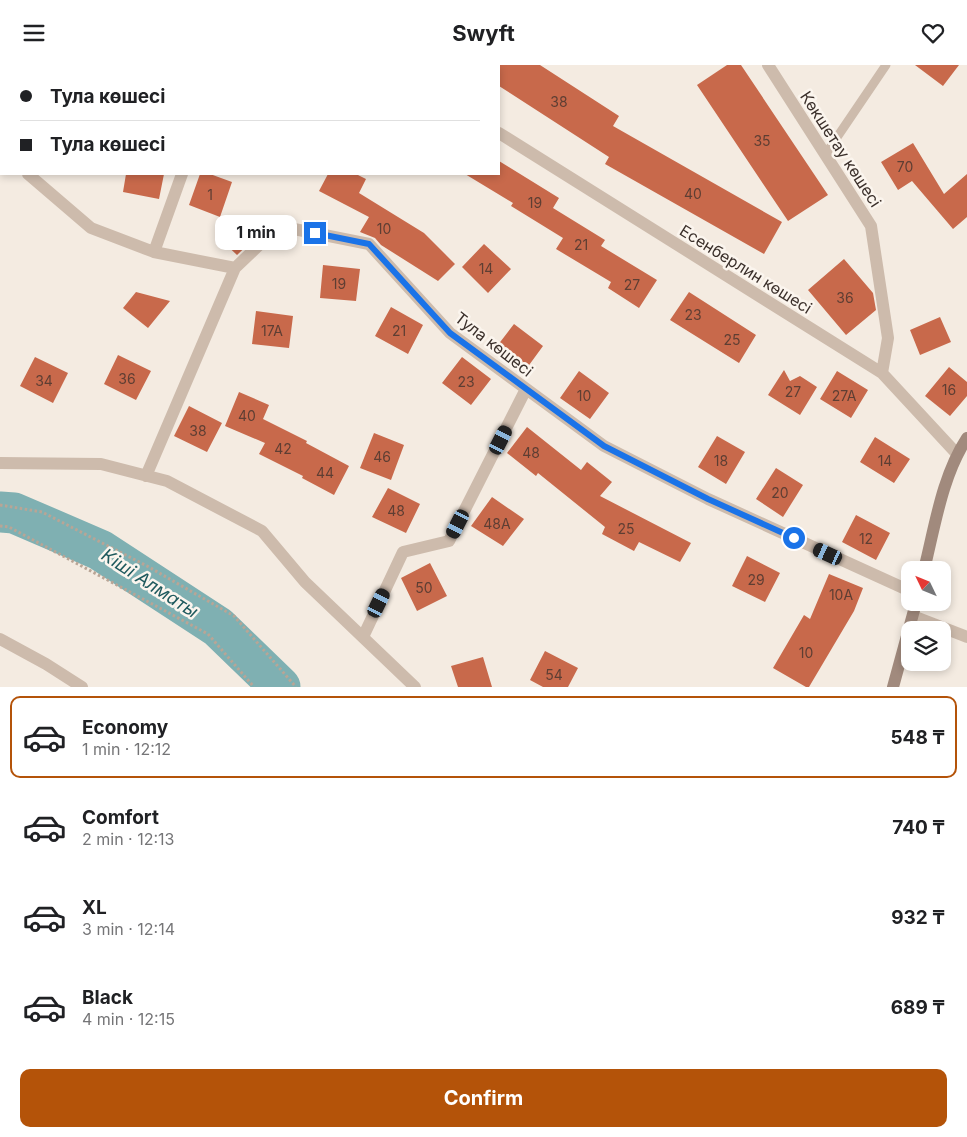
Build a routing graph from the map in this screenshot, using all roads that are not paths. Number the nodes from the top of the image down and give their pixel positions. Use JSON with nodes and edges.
{"nodes":[{"id":1,"x":768,"y":65,"type":"edge"},
{"id":2,"x":886,"y":65,"type":"edge"},
{"id":3,"x":500,"y":134,"type":"edge"},
{"id":4,"x":825,"y":155,"type":"junction"},
{"id":5,"x":29,"y":175,"type":"edge"},
{"id":6,"x":182,"y":175,"type":"edge"},
{"id":7,"x":154,"y":252,"type":"junction"},
{"id":8,"x":235,"y":268,"type":"junction"},
{"id":9,"x":882,"y":373,"type":"junction"},
{"id":10,"x":526,"y":389,"type":"junction"},
{"id":11,"x":967,"y":438,"type":"edge"},
{"id":12,"x":957,"y":454,"type":"junction"},
{"id":13,"x":0,"y":463,"type":"edge"},
{"id":14,"x":146,"y":476,"type":"junction"},
{"id":15,"x":926,"y":561,"type":"edge"},
{"id":16,"x":901,"y":587,"type":"edge"},
{"id":17,"x":914,"y":611,"type":"edge"},
{"id":18,"x":913,"y":616,"type":"junction"},
{"id":19,"x":362,"y":637,"type":"junction"},
{"id":20,"x":967,"y":637,"type":"edge"},
{"id":21,"x":0,"y":639,"type":"edge"},
{"id":22,"x":82,"y":687,"type":"edge"},
{"id":23,"x":415,"y":687,"type":"edge"},
{"id":24,"x":894,"y":687,"type":"edge"}],
"edges":[{"from":1,"to":4,"type":"street","name":"Көкшетау көшесі"},
{"from":2,"to":4,"type":"lane"},
{"from":3,"to":9,"type":"street","name":"Есенберлин көшесі"},
{"from":4,"to":9,"type":"street","name":"Көкшетау көшесі"},
{"from":5,"to":7,"type":"street"},
{"from":6,"to":7,"type":"street"},
{"from":7,"to":8,"type":"street"},
{"from":8,"to":10,"type":"street","name":"Тула көшесі"},
{"from":8,"to":14,"type":"street"},
{"from":9,"to":12,"type":"street","name":"Есенберлин көшесі"},
{"from":10,"to":16,"type":"street","name":"Тула көшесі"},
{"from":10,"to":19,"type":"street"},
{"from":11,"to":12,"type":"main road"},
{"from":12,"to":15,"type":"main road"},
{"from":13,"to":14,"type":"street"},
{"from":14,"to":19,"type":"street"},
{"from":17,"to":18,"type":"main road"},
{"from":18,"to":20,"type":"street"},
{"from":18,"to":24,"type":"main road"},
{"from":19,"to":23,"type":"street"},
{"from":21,"to":22,"type":"street"}]}
